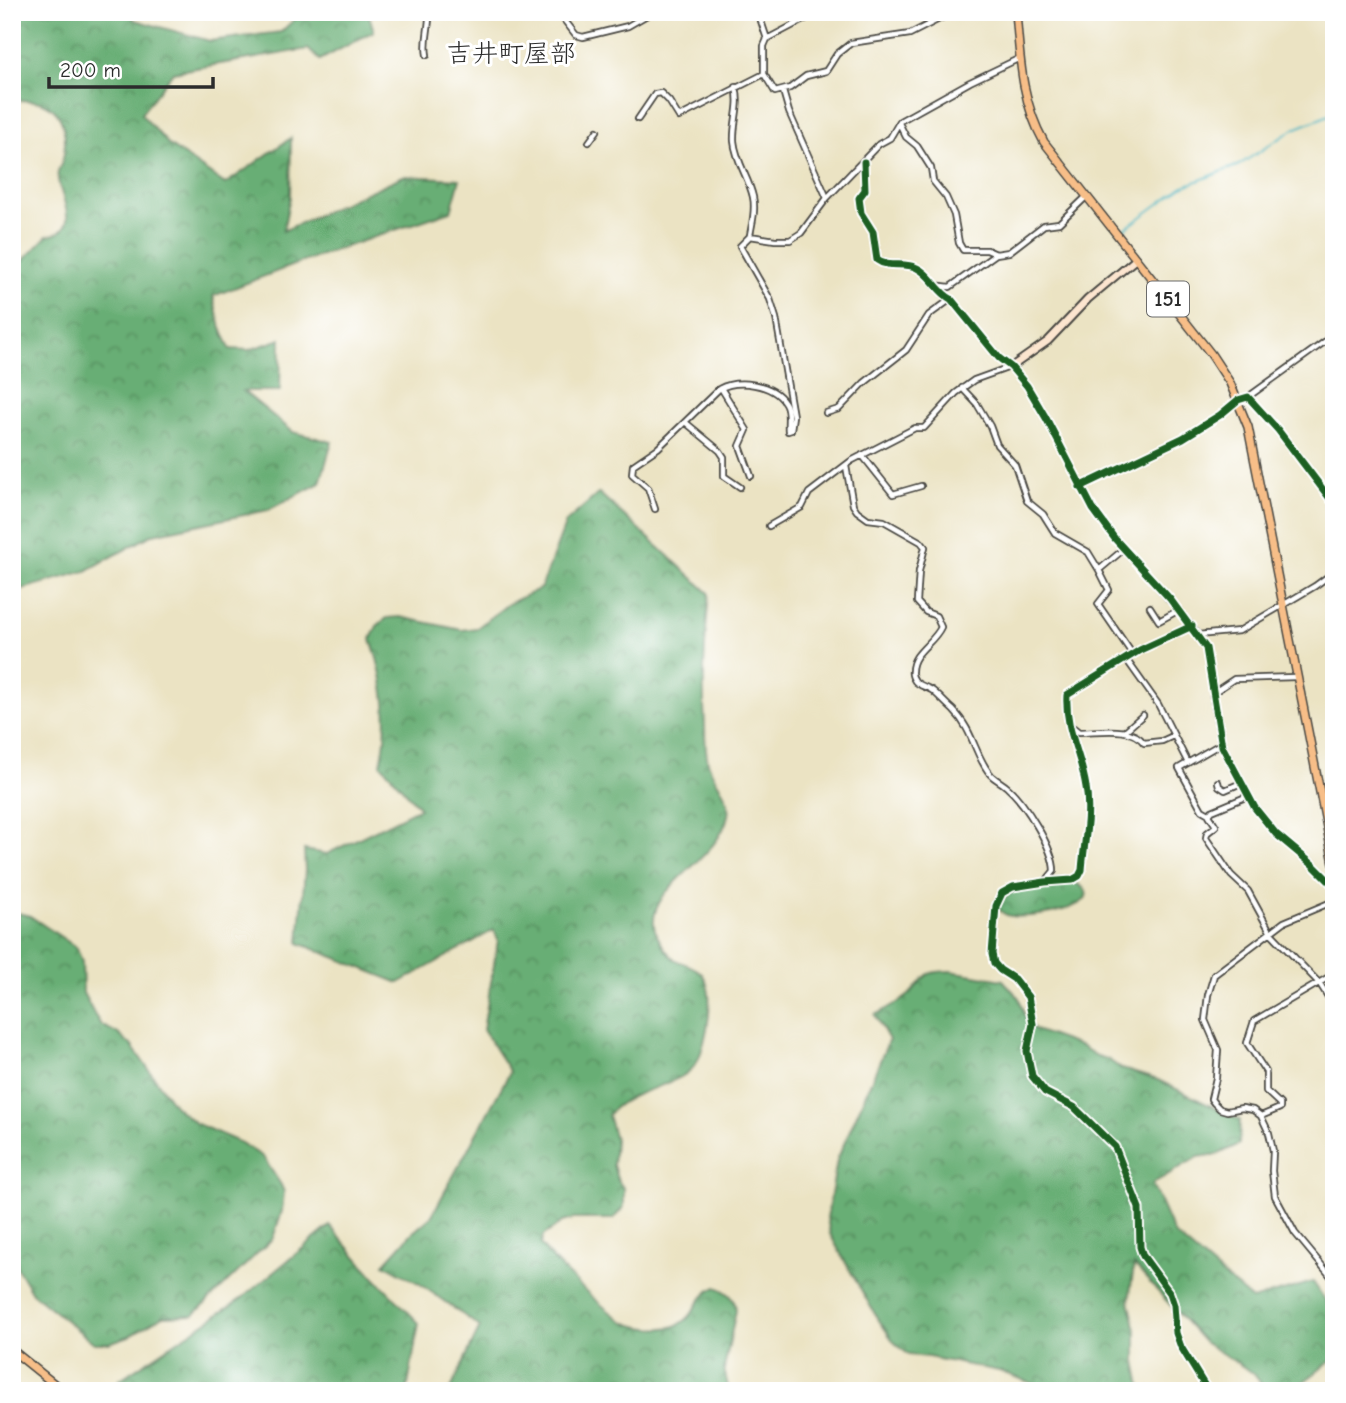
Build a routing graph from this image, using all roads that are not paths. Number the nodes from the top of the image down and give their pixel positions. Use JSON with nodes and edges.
{"nodes":[{"id":1,"x":429,"y":12,"type":"edge"},
{"id":2,"x":558,"y":12,"type":"edge"},
{"id":3,"x":758,"y":12,"type":"edge"},
{"id":4,"x":830,"y":12,"type":"edge"},
{"id":5,"x":953,"y":12,"type":"edge"},
{"id":6,"x":1016,"y":12,"type":"edge"},
{"id":7,"x":649,"y":13,"type":"edge"},
{"id":8,"x":767,"y":39,"type":"junction"},
{"id":9,"x":427,"y":55,"type":"dead end"},
{"id":10,"x":1020,"y":58,"type":"junction"},
{"id":11,"x":764,"y":74,"type":"junction"},
{"id":12,"x":736,"y":87,"type":"junction"},
{"id":13,"x":783,"y":91,"type":"junction"},
{"id":14,"x":638,"y":119,"type":"dead end"},
{"id":15,"x":899,"y":123,"type":"junction"},
{"id":16,"x":597,"y":131,"type":"dead end"},
{"id":17,"x":589,"y":142,"type":"dead end"},
{"id":18,"x":864,"y":162,"type":"junction"},
{"id":19,"x":1086,"y":197,"type":"junction"},
{"id":20,"x":827,"y":198,"type":"junction"},
{"id":21,"x":750,"y":236,"type":"junction"},
{"id":22,"x":996,"y":254,"type":"junction"},
{"id":23,"x":1136,"y":260,"type":"junction"},
{"id":24,"x":934,"y":285,"type":"junction"},
{"id":25,"x":951,"y":299,"type":"junction"},
{"id":26,"x":1334,"y":335,"type":"edge"},
{"id":27,"x":1011,"y":367,"type":"junction"},
{"id":28,"x":721,"y":388,"type":"junction"},
{"id":29,"x":962,"y":388,"type":"junction"},
{"id":30,"x":1248,"y":397,"type":"junction"},
{"id":31,"x":1238,"y":400,"type":"junction"},
{"id":32,"x":826,"y":413,"type":"dead end"},
{"id":33,"x":685,"y":422,"type":"junction"},
{"id":34,"x":862,"y":455,"type":"junction"},
{"id":35,"x":846,"y":466,"type":"junction"},
{"id":36,"x":751,"y":476,"type":"dead end"},
{"id":37,"x":740,"y":486,"type":"dead end"},
{"id":38,"x":921,"y":486,"type":"dead end"},
{"id":39,"x":1080,"y":487,"type":"junction"},
{"id":40,"x":1334,"y":503,"type":"edge"},
{"id":41,"x":655,"y":509,"type":"dead end"},
{"id":42,"x":769,"y":526,"type":"dead end"},
{"id":43,"x":1124,"y":549,"type":"junction"},
{"id":44,"x":1099,"y":570,"type":"junction"},
{"id":45,"x":1334,"y":572,"type":"edge"},
{"id":46,"x":1284,"y":605,"type":"junction"},
{"id":47,"x":1150,"y":607,"type":"dead end"},
{"id":48,"x":1179,"y":610,"type":"junction"},
{"id":49,"x":1192,"y":626,"type":"junction"},
{"id":50,"x":1198,"y":635,"type":"junction"},
{"id":51,"x":1133,"y":655,"type":"junction"},
{"id":52,"x":1126,"y":659,"type":"junction"},
{"id":53,"x":1296,"y":677,"type":"junction"},
{"id":54,"x":1213,"y":693,"type":"junction"},
{"id":55,"x":1143,"y":715,"type":"dead end"},
{"id":56,"x":1068,"y":724,"type":"junction"},
{"id":57,"x":1125,"y":732,"type":"junction"},
{"id":58,"x":1173,"y":736,"type":"junction"},
{"id":59,"x":1222,"y":743,"type":"junction"},
{"id":60,"x":1188,"y":763,"type":"junction"},
{"id":61,"x":1218,"y":782,"type":"dead end"},
{"id":62,"x":1241,"y":783,"type":"junction"},
{"id":63,"x":1248,"y":796,"type":"junction"},
{"id":64,"x":1209,"y":814,"type":"junction"},
{"id":65,"x":1334,"y":863,"type":"edge"},
{"id":66,"x":1045,"y":881,"type":"junction"},
{"id":67,"x":1334,"y":886,"type":"edge"},
{"id":68,"x":1334,"y":901,"type":"edge"},
{"id":69,"x":1271,"y":933,"type":"junction"},
{"id":70,"x":1334,"y":974,"type":"edge"},
{"id":71,"x":1320,"y":984,"type":"junction"},
{"id":72,"x":1334,"y":1006,"type":"edge"},
{"id":73,"x":1261,"y":1116,"type":"junction"},
{"id":74,"x":1334,"y":1280,"type":"edge"},
{"id":75,"x":12,"y":1350,"type":"edge"},
{"id":76,"x":63,"y":1391,"type":"edge"},
{"id":77,"x":1208,"y":1391,"type":"edge"}],
"edges":[{"from":1,"to":9,"type":"street"},
{"from":2,"to":7,"type":"street"},
{"from":3,"to":8,"type":"street"},
{"from":4,"to":8,"type":"street"},
{"from":5,"to":13,"type":"street"},
{"from":6,"to":10,"type":"main road","number":"151"},
{"from":8,"to":11,"type":"street"},
{"from":10,"to":15,"type":"street"},
{"from":10,"to":19,"type":"main road","number":"151"},
{"from":11,"to":12,"type":"street"},
{"from":11,"to":13,"type":"street"},
{"from":12,"to":14,"type":"street"},
{"from":12,"to":21,"type":"street"},
{"from":13,"to":20,"type":"street"},
{"from":15,"to":18,"type":"street"},
{"from":15,"to":22,"type":"street"},
{"from":16,"to":17,"type":"street"},
{"from":18,"to":20,"type":"street"},
{"from":18,"to":24,"type":"street"},
{"from":19,"to":22,"type":"street"},
{"from":19,"to":23,"type":"main road","number":"151"},
{"from":20,"to":21,"type":"street"},
{"from":21,"to":28,"type":"street"},
{"from":22,"to":24,"type":"street"},
{"from":23,"to":27,"type":"street"},
{"from":23,"to":31,"type":"main road","number":"151"},
{"from":24,"to":25,"type":"street"},
{"from":25,"to":27,"type":"street"},
{"from":25,"to":32,"type":"street"},
{"from":26,"to":30,"type":"street"},
{"from":27,"to":29,"type":"street"},
{"from":27,"to":39,"type":"street"},
{"from":28,"to":33,"type":"street"},
{"from":28,"to":36,"type":"street"},
{"from":29,"to":34,"type":"street"},
{"from":29,"to":44,"type":"street"},
{"from":30,"to":31,"type":"street"},
{"from":30,"to":40,"type":"street"},
{"from":31,"to":39,"type":"street"},
{"from":31,"to":46,"type":"main road","number":"151"},
{"from":33,"to":37,"type":"street"},
{"from":33,"to":41,"type":"street"},
{"from":34,"to":35,"type":"street"},
{"from":34,"to":38,"type":"street"},
{"from":35,"to":42,"type":"street"},
{"from":35,"to":66,"type":"street"},
{"from":39,"to":43,"type":"street"},
{"from":43,"to":44,"type":"street"},
{"from":43,"to":48,"type":"street"},
{"from":44,"to":51,"type":"street"},
{"from":45,"to":46,"type":"street"},
{"from":46,"to":50,"type":"street"},
{"from":46,"to":53,"type":"main road","number":"151"},
{"from":47,"to":48,"type":"street"},
{"from":48,"to":49,"type":"street"},
{"from":49,"to":50,"type":"street"},
{"from":49,"to":51,"type":"street"},
{"from":50,"to":54,"type":"street"},
{"from":51,"to":52,"type":"street"},
{"from":52,"to":56,"type":"street"},
{"from":52,"to":58,"type":"street"},
{"from":53,"to":54,"type":"street"},
{"from":53,"to":65,"type":"main road","number":"151"},
{"from":54,"to":59,"type":"street"},
{"from":55,"to":57,"type":"street"},
{"from":56,"to":57,"type":"street"},
{"from":56,"to":66,"type":"street"},
{"from":57,"to":58,"type":"street"},
{"from":58,"to":60,"type":"street"},
{"from":59,"to":60,"type":"street"},
{"from":59,"to":62,"type":"street"},
{"from":60,"to":64,"type":"street"},
{"from":61,"to":62,"type":"street"},
{"from":62,"to":63,"type":"street"},
{"from":63,"to":64,"type":"street"},
{"from":63,"to":67,"type":"street"},
{"from":64,"to":69,"type":"street"},
{"from":66,"to":77,"type":"street"},
{"from":68,"to":69,"type":"street"},
{"from":69,"to":71,"type":"street"},
{"from":69,"to":73,"type":"street"},
{"from":70,"to":71,"type":"street"},
{"from":71,"to":72,"type":"street"},
{"from":71,"to":73,"type":"street"},
{"from":73,"to":74,"type":"street"},
{"from":75,"to":76,"type":"main road"}]}
